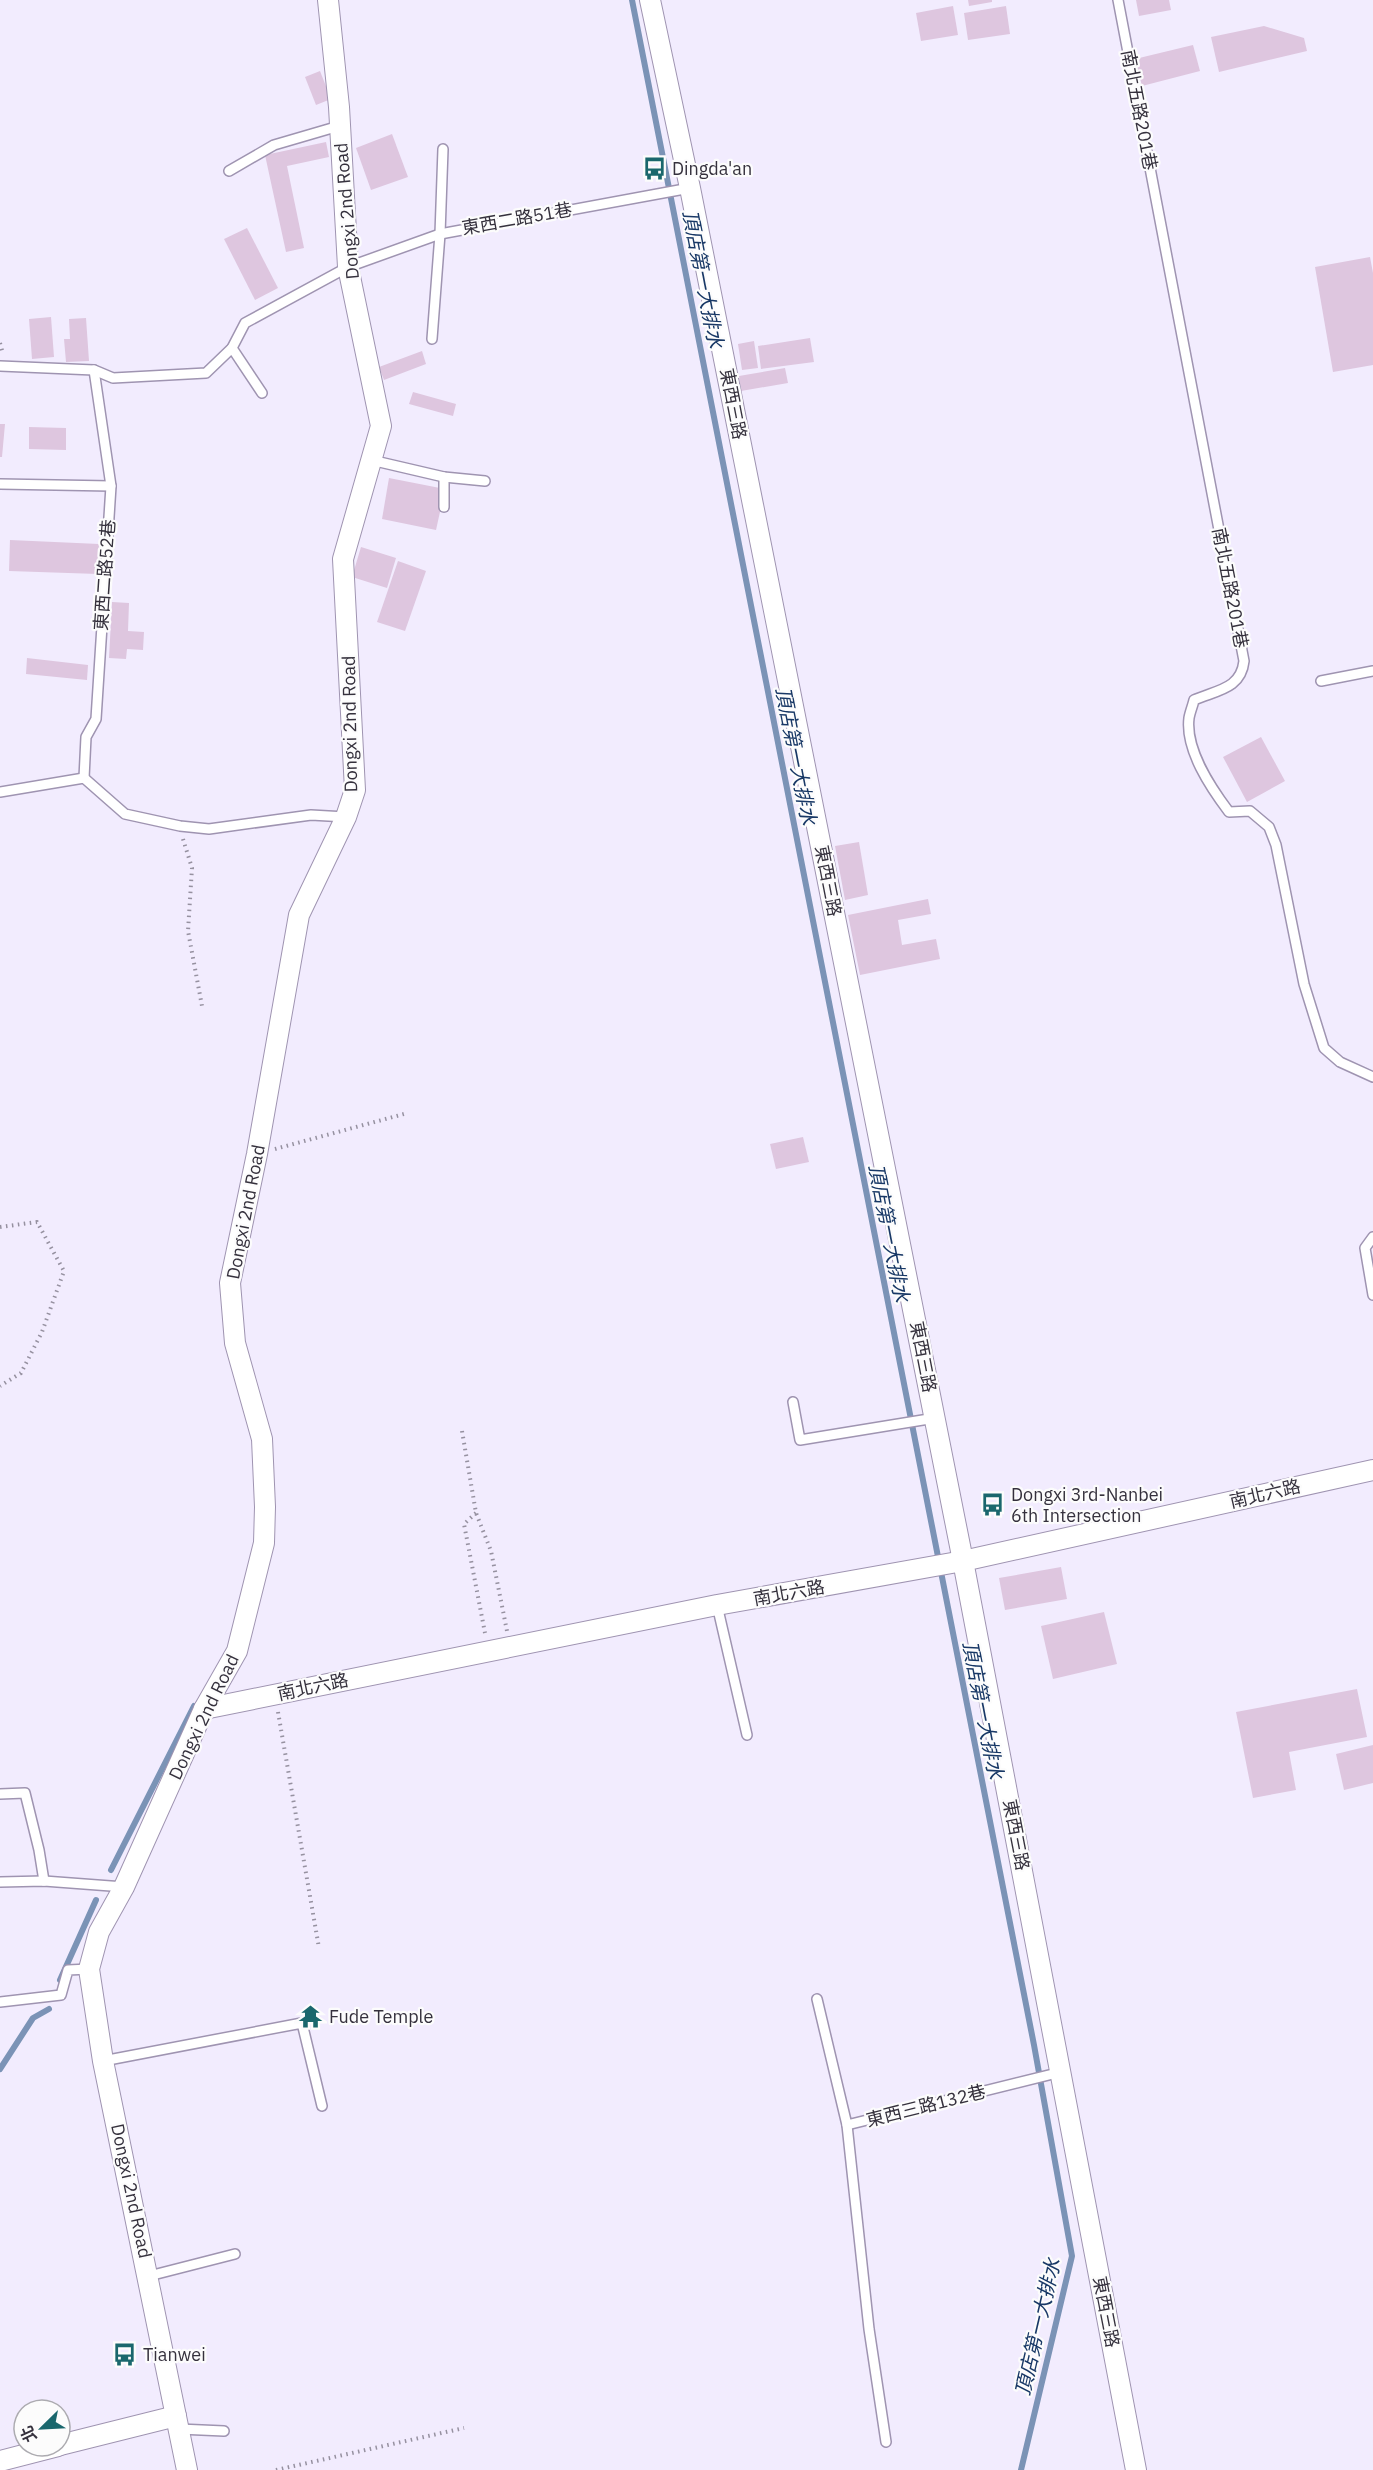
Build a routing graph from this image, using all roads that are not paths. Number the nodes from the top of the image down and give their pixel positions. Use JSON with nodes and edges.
{"nodes":[{"id":1,"x":328,"y":0,"type":"edge"},
{"id":2,"x":650,"y":0,"type":"edge"},
{"id":3,"x":1118,"y":0,"type":"edge"},
{"id":4,"x":339,"y":126,"type":"junction"},
{"id":5,"x":443,"y":149,"type":"dead end"},
{"id":6,"x":229,"y":171,"type":"dead end"},
{"id":7,"x":690,"y":188,"type":"junction"},
{"id":8,"x":440,"y":234,"type":"junction"},
{"id":9,"x":348,"y":267,"type":"junction"},
{"id":10,"x":432,"y":339,"type":"dead end"},
{"id":11,"x":232,"y":348,"type":"junction"},
{"id":12,"x":0,"y":366,"type":"edge"},
{"id":13,"x":94,"y":370,"type":"junction"},
{"id":14,"x":262,"y":393,"type":"dead end"},
{"id":15,"x":371,"y":460,"type":"junction"},
{"id":16,"x":444,"y":477,"type":"junction"},
{"id":17,"x":485,"y":482,"type":"dead end"},
{"id":18,"x":0,"y":484,"type":"edge"},
{"id":19,"x":111,"y":486,"type":"junction"},
{"id":20,"x":444,"y":507,"type":"dead end"},
{"id":21,"x":1373,"y":670,"type":"edge"},
{"id":22,"x":1321,"y":681,"type":"dead end"},
{"id":23,"x":84,"y":778,"type":"junction"},
{"id":24,"x":0,"y":792,"type":"edge"},
{"id":25,"x":346,"y":817,"type":"junction"},
{"id":26,"x":1373,"y":1077,"type":"edge"},
{"id":27,"x":1373,"y":1237,"type":"edge"},
{"id":28,"x":1373,"y":1295,"type":"edge"},
{"id":29,"x":793,"y":1402,"type":"dead end"},
{"id":30,"x":935,"y":1418,"type":"junction"},
{"id":31,"x":1373,"y":1470,"type":"edge"},
{"id":32,"x":963,"y":1561,"type":"junction"},
{"id":33,"x":717,"y":1605,"type":"junction"},
{"id":34,"x":204,"y":1709,"type":"junction"},
{"id":35,"x":747,"y":1735,"type":"dead end"},
{"id":36,"x":0,"y":1794,"type":"edge"},
{"id":37,"x":44,"y":1881,"type":"junction"},
{"id":38,"x":0,"y":1882,"type":"edge"},
{"id":39,"x":124,"y":1887,"type":"junction"},
{"id":40,"x":88,"y":1969,"type":"junction"},
{"id":41,"x":817,"y":1999,"type":"dead end"},
{"id":42,"x":0,"y":2002,"type":"edge"},
{"id":43,"x":104,"y":2061,"type":"junction"},
{"id":44,"x":1061,"y":2072,"type":"junction"},
{"id":45,"x":322,"y":2106,"type":"dead end"},
{"id":46,"x":847,"y":2125,"type":"junction"},
{"id":47,"x":236,"y":2254,"type":"dead end"},
{"id":48,"x":149,"y":2276,"type":"junction"},
{"id":49,"x":177,"y":2422,"type":"junction"},
{"id":50,"x":224,"y":2431,"type":"dead end"},
{"id":51,"x":886,"y":2442,"type":"dead end"},
{"id":52,"x":72,"y":2443,"type":"edge"},
{"id":53,"x":187,"y":2470,"type":"edge"},
{"id":54,"x":1136,"y":2470,"type":"edge"}],
"edges":[{"from":1,"to":4,"type":"street","name":"Dongxi 2nd Road"},
{"from":2,"to":7,"type":"street","name":"東西三路"},
{"from":3,"to":26,"type":"lane","name":"南北五路201巷"},
{"from":4,"to":6,"type":"lane"},
{"from":4,"to":9,"type":"street","name":"Dongxi 2nd Road"},
{"from":5,"to":8,"type":"lane"},
{"from":7,"to":8,"type":"lane","name":"東西二路51巷"},
{"from":7,"to":30,"type":"street","name":"東西三路"},
{"from":8,"to":9,"type":"lane","name":"東西二路51巷"},
{"from":8,"to":10,"type":"lane"},
{"from":9,"to":11,"type":"lane"},
{"from":9,"to":15,"type":"street","name":"Dongxi 2nd Road"},
{"from":11,"to":13,"type":"lane"},
{"from":11,"to":14,"type":"lane"},
{"from":12,"to":13,"type":"lane"},
{"from":13,"to":19,"type":"lane","name":"東西二路52巷"},
{"from":15,"to":16,"type":"lane"},
{"from":15,"to":25,"type":"street","name":"Dongxi 2nd Road"},
{"from":16,"to":17,"type":"lane"},
{"from":16,"to":20,"type":"lane"},
{"from":18,"to":19,"type":"lane"},
{"from":19,"to":23,"type":"lane","name":"東西二路52巷"},
{"from":21,"to":22,"type":"lane"},
{"from":23,"to":24,"type":"lane"},
{"from":23,"to":25,"type":"lane"},
{"from":25,"to":34,"type":"street","name":"Dongxi 2nd Road"},
{"from":27,"to":28,"type":"lane"},
{"from":29,"to":30,"type":"lane"},
{"from":30,"to":32,"type":"street","name":"東西三路"},
{"from":31,"to":32,"type":"street","name":"南北六路"},
{"from":32,"to":33,"type":"street","name":"南北六路"},
{"from":32,"to":44,"type":"street","name":"東西三路"},
{"from":33,"to":34,"type":"street","name":"南北六路"},
{"from":33,"to":35,"type":"lane"},
{"from":34,"to":39,"type":"street","name":"Dongxi 2nd Road"},
{"from":36,"to":37,"type":"lane"},
{"from":37,"to":38,"type":"lane"},
{"from":37,"to":39,"type":"lane"},
{"from":39,"to":40,"type":"street","name":"Dongxi 2nd Road"},
{"from":40,"to":42,"type":"lane"},
{"from":40,"to":43,"type":"street","name":"Dongxi 2nd Road"},
{"from":41,"to":46,"type":"lane","name":"東西三路132巷"},
{"from":43,"to":45,"type":"lane"},
{"from":43,"to":48,"type":"street","name":"Dongxi 2nd Road"},
{"from":44,"to":46,"type":"lane","name":"東西三路132巷"},
{"from":44,"to":54,"type":"street","name":"東西三路"},
{"from":46,"to":51,"type":"lane"},
{"from":47,"to":48,"type":"lane"},
{"from":48,"to":49,"type":"street","name":"Dongxi 2nd Road"},
{"from":49,"to":50,"type":"lane"},
{"from":49,"to":52,"type":"street"},
{"from":49,"to":53,"type":"street","name":"Dongxi 2nd Road"}]}
